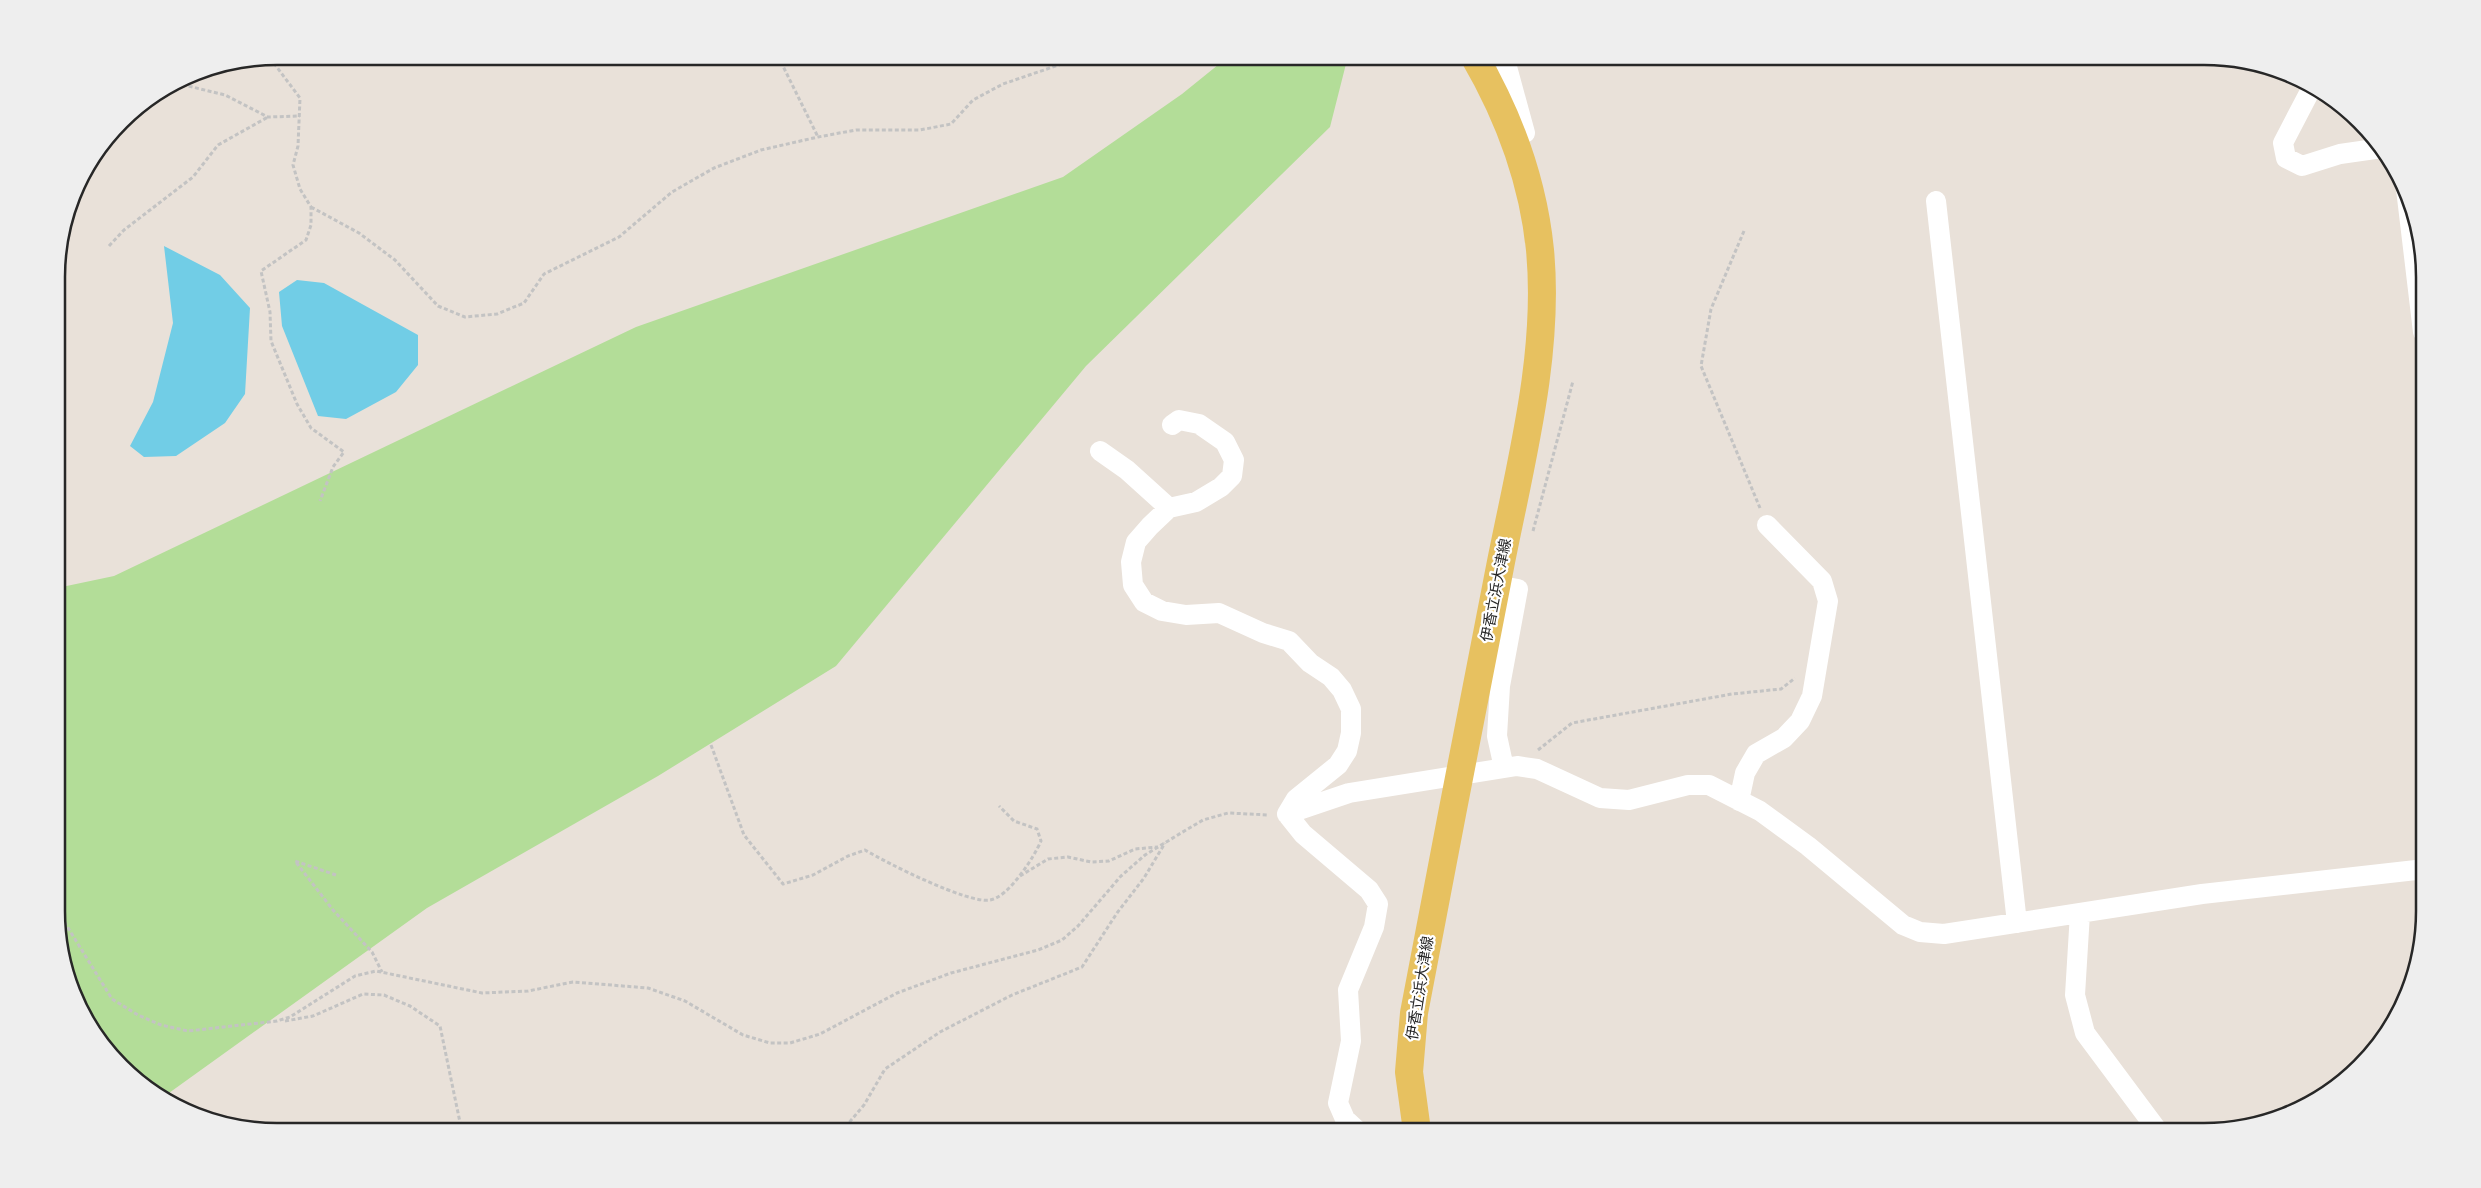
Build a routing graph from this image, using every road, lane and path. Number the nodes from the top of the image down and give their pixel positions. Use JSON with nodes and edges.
{"nodes":[{"id":1,"x":275,"y":65,"type":"edge"},
{"id":2,"x":782,"y":65,"type":"edge"},
{"id":3,"x":1059,"y":65,"type":"edge"},
{"id":4,"x":1479,"y":65,"type":"edge"},
{"id":5,"x":1506,"y":65,"type":"edge"},
{"id":6,"x":185,"y":86,"type":"edge"},
{"id":7,"x":2308,"y":96,"type":"dead end"},
{"id":8,"x":300,"y":116,"type":"junction"},
{"id":9,"x":268,"y":117,"type":"junction"},
{"id":10,"x":818,"y":137,"type":"junction"},
{"id":11,"x":1515,"y":137,"type":"junction"},
{"id":12,"x":2373,"y":149,"type":"edge"},
{"id":13,"x":1936,"y":201,"type":"dead end"},
{"id":14,"x":311,"y":206,"type":"junction"},
{"id":15,"x":2411,"y":230,"type":"edge"},
{"id":16,"x":1744,"y":231,"type":"dead end"},
{"id":17,"x":109,"y":246,"type":"dead end"},
{"id":18,"x":2416,"y":273,"type":"edge"},
{"id":19,"x":1573,"y":381,"type":"dead end"},
{"id":20,"x":1172,"y":425,"type":"dead end"},
{"id":21,"x":1100,"y":451,"type":"dead end"},
{"id":22,"x":320,"y":501,"type":"dead end"},
{"id":23,"x":1169,"y":508,"type":"junction"},
{"id":24,"x":1767,"y":525,"type":"joint"},
{"id":25,"x":1532,"y":534,"type":"dead end"},
{"id":26,"x":1496,"y":585,"type":"junction"},
{"id":27,"x":1796,"y":668,"type":"dead end"},
{"id":28,"x":711,"y":745,"type":"dead end"},
{"id":29,"x":1505,"y":768,"type":"junction"},
{"id":30,"x":1739,"y":801,"type":"junction"},
{"id":31,"x":998,"y":806,"type":"dead end"},
{"id":32,"x":1288,"y":814,"type":"junction"},
{"id":33,"x":1165,"y":843,"type":"junction"},
{"id":34,"x":1158,"y":847,"type":"junction"},
{"id":35,"x":2416,"y":869,"type":"edge"},
{"id":36,"x":336,"y":875,"type":"dead end"},
{"id":37,"x":1017,"y":878,"type":"junction"},
{"id":38,"x":2080,"y":913,"type":"junction"},
{"id":39,"x":65,"y":923,"type":"edge"},
{"id":40,"x":2018,"y":923,"type":"junction"},
{"id":41,"x":382,"y":972,"type":"junction"},
{"id":42,"x":277,"y":1021,"type":"junction"},
{"id":43,"x":460,"y":1123,"type":"edge"},
{"id":44,"x":849,"y":1123,"type":"edge"},
{"id":45,"x":1348,"y":1123,"type":"edge"},
{"id":46,"x":1416,"y":1123,"type":"edge"},
{"id":47,"x":2152,"y":1123,"type":"edge"}],
"edges":[{"from":1,"to":8,"type":"path"},
{"from":2,"to":10,"type":"path"},
{"from":3,"to":10,"type":"path"},
{"from":4,"to":11,"type":"main road","name":"伊香立浜大津線"},
{"from":5,"to":11,"type":"street"},
{"from":6,"to":9,"type":"path"},
{"from":7,"to":12,"type":"street"},
{"from":8,"to":9,"type":"path"},
{"from":8,"to":14,"type":"path"},
{"from":9,"to":17,"type":"path"},
{"from":10,"to":14,"type":"path"},
{"from":11,"to":26,"type":"main road","name":"伊香立浜大津線"},
{"from":13,"to":40,"type":"street"},
{"from":14,"to":22,"type":"path"},
{"from":15,"to":18,"type":"street"},
{"from":16,"to":24,"type":"path"},
{"from":19,"to":25,"type":"path"},
{"from":20,"to":23,"type":"street"},
{"from":21,"to":23,"type":"street"},
{"from":23,"to":32,"type":"street"},
{"from":24,"to":30,"type":"street"},
{"from":26,"to":29,"type":"street"},
{"from":26,"to":46,"type":"main road","name":"伊香立浜大津線"},
{"from":27,"to":29,"type":"path"},
{"from":28,"to":37,"type":"path"},
{"from":29,"to":30,"type":"street"},
{"from":29,"to":32,"type":"street"},
{"from":30,"to":40,"type":"street"},
{"from":31,"to":37,"type":"path"},
{"from":32,"to":33,"type":"path"},
{"from":32,"to":45,"type":"street"},
{"from":33,"to":34,"type":"path"},
{"from":33,"to":44,"type":"path"},
{"from":34,"to":37,"type":"path"},
{"from":34,"to":41,"type":"path"},
{"from":35,"to":38,"type":"street"},
{"from":36,"to":41,"type":"path"},
{"from":38,"to":40,"type":"street"},
{"from":38,"to":47,"type":"street"},
{"from":39,"to":42,"type":"path"},
{"from":41,"to":42,"type":"path"},
{"from":42,"to":43,"type":"path"}]}
